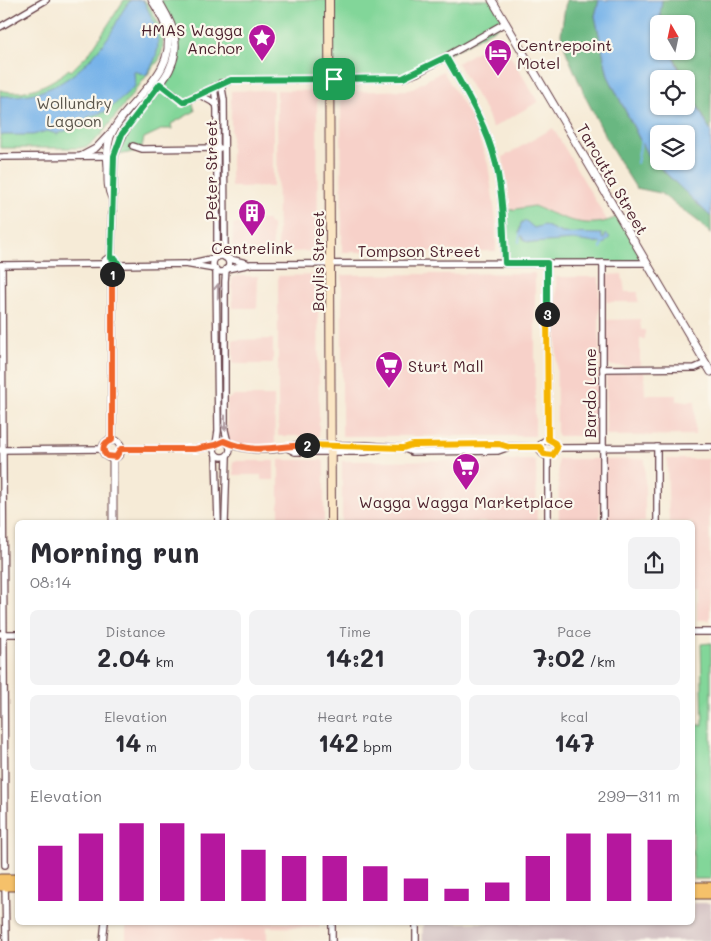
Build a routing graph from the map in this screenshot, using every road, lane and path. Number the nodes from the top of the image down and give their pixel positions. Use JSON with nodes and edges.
{"nodes":[{"id":1,"x":46,"y":0,"type":"edge"},
{"id":2,"x":152,"y":0,"type":"edge"},
{"id":3,"x":158,"y":0,"type":"edge"},
{"id":4,"x":329,"y":0,"type":"edge"},
{"id":5,"x":492,"y":0,"type":"edge"},
{"id":6,"x":505,"y":23,"type":"junction"},
{"id":7,"x":0,"y":27,"type":"edge"},
{"id":8,"x":446,"y":57,"type":"junction"},
{"id":9,"x":330,"y":79,"type":"junction"},
{"id":10,"x":157,"y":82,"type":"junction"},
{"id":11,"x":221,"y":83,"type":"junction"},
{"id":12,"x":214,"y":87,"type":"junction"},
{"id":13,"x":200,"y":95,"type":"junction"},
{"id":14,"x":216,"y":104,"type":"junction"},
{"id":15,"x":115,"y":128,"type":"junction"},
{"id":16,"x":133,"y":146,"type":"dead end"},
{"id":17,"x":220,"y":148,"type":"junction"},
{"id":18,"x":79,"y":156,"type":"junction"},
{"id":19,"x":111,"y":156,"type":"junction"},
{"id":20,"x":0,"y":157,"type":"edge"},
{"id":21,"x":221,"y":215,"type":"junction"},
{"id":22,"x":225,"y":257,"type":"junction"},
{"id":23,"x":111,"y":258,"type":"junction"},
{"id":24,"x":216,"y":258,"type":"junction"},
{"id":25,"x":505,"y":263,"type":"junction"},
{"id":26,"x":547,"y":263,"type":"junction"},
{"id":27,"x":603,"y":263,"type":"junction"},
{"id":28,"x":647,"y":263,"type":"junction"},
{"id":29,"x":104,"y":264,"type":"junction"},
{"id":30,"x":185,"y":264,"type":"junction"},
{"id":31,"x":251,"y":264,"type":"junction"},
{"id":32,"x":330,"y":264,"type":"junction"},
{"id":33,"x":1,"y":265,"type":"edge"},
{"id":34,"x":119,"y":265,"type":"junction"},
{"id":35,"x":227,"y":269,"type":"junction"},
{"id":36,"x":216,"y":270,"type":"junction"},
{"id":37,"x":112,"y":272,"type":"junction"},
{"id":38,"x":221,"y":313,"type":"junction"},
{"id":39,"x":218,"y":340,"type":"junction"},
{"id":40,"x":225,"y":340,"type":"junction"},
{"id":41,"x":706,"y":363,"type":"junction"},
{"id":42,"x":603,"y":369,"type":"junction"},
{"id":43,"x":711,"y":372,"type":"edge"},
{"id":44,"x":218,"y":373,"type":"junction"},
{"id":45,"x":225,"y":373,"type":"junction"},
{"id":46,"x":218,"y":400,"type":"junction"},
{"id":47,"x":225,"y":400,"type":"junction"},
{"id":48,"x":548,"y":439,"type":"junction"},
{"id":49,"x":112,"y":440,"type":"junction"},
{"id":50,"x":228,"y":444,"type":"junction"},
{"id":51,"x":215,"y":445,"type":"junction"},
{"id":52,"x":540,"y":447,"type":"junction"},
{"id":53,"x":603,"y":447,"type":"junction"},
{"id":54,"x":657,"y":447,"type":"junction"},
{"id":55,"x":711,"y":447,"type":"edge"},
{"id":56,"x":557,"y":448,"type":"junction"},
{"id":57,"x":103,"y":449,"type":"junction"},
{"id":58,"x":121,"y":449,"type":"junction"},
{"id":59,"x":195,"y":449,"type":"junction"},
{"id":60,"x":247,"y":449,"type":"junction"},
{"id":61,"x":331,"y":449,"type":"junction"},
{"id":62,"x":1,"y":450,"type":"edge"},
{"id":63,"x":216,"y":455,"type":"junction"},
{"id":64,"x":227,"y":456,"type":"junction"},
{"id":65,"x":548,"y":456,"type":"junction"},
{"id":66,"x":113,"y":458,"type":"junction"},
{"id":67,"x":218,"y":496,"type":"junction"},
{"id":68,"x":226,"y":496,"type":"junction"},
{"id":69,"x":113,"y":520,"type":"edge"},
{"id":70,"x":218,"y":520,"type":"edge"},
{"id":71,"x":226,"y":520,"type":"edge"},
{"id":72,"x":331,"y":520,"type":"edge"},
{"id":73,"x":548,"y":520,"type":"edge"},
{"id":74,"x":603,"y":520,"type":"edge"},
{"id":75,"x":657,"y":520,"type":"edge"},
{"id":76,"x":695,"y":632,"type":"edge"},
{"id":77,"x":711,"y":632,"type":"edge"},
{"id":78,"x":2,"y":634,"type":"edge"},
{"id":79,"x":15,"y":634,"type":"edge"},
{"id":80,"x":5,"y":865,"type":"dead end"},
{"id":81,"x":15,"y":881,"type":"edge"},
{"id":82,"x":2,"y":883,"type":"edge"},
{"id":83,"x":15,"y":885,"type":"edge"},
{"id":84,"x":695,"y":887,"type":"edge"},
{"id":85,"x":711,"y":887,"type":"edge"},
{"id":86,"x":695,"y":894,"type":"edge"},
{"id":87,"x":711,"y":894,"type":"edge"},
{"id":88,"x":105,"y":925,"type":"edge"},
{"id":89,"x":332,"y":925,"type":"edge"},
{"id":90,"x":416,"y":925,"type":"edge"},
{"id":91,"x":6,"y":941,"type":"edge"},
{"id":92,"x":103,"y":941,"type":"edge"},
{"id":93,"x":332,"y":941,"type":"edge"},
{"id":94,"x":416,"y":941,"type":"edge"}],
"edges":[{"from":1,"to":7,"type":"street"},
{"from":2,"to":10,"type":"street"},
{"from":3,"to":10,"type":"street"},
{"from":4,"to":9,"type":"main road","name":"Baylis Street"},
{"from":5,"to":6,"type":"street","name":"Tarcutta Street"},
{"from":6,"to":8,"type":"street"},
{"from":6,"to":28,"type":"street","name":"Tarcutta Street"},
{"from":8,"to":9,"type":"street"},
{"from":8,"to":25,"type":"street"},
{"from":9,"to":11,"type":"street"},
{"from":9,"to":32,"type":"main road","name":"Baylis Street"},
{"from":10,"to":13,"type":"street"},
{"from":10,"to":15,"type":"street"},
{"from":10,"to":19,"type":"street"},
{"from":11,"to":12,"type":"street"},
{"from":11,"to":17,"type":"street","name":"Peter Street"},
{"from":12,"to":13,"type":"street"},
{"from":12,"to":14,"type":"street","name":"Peter Street"},
{"from":13,"to":14,"type":"street","name":"Peter Street"},
{"from":14,"to":17,"type":"street","name":"Peter Street"},
{"from":15,"to":18,"type":"street"},
{"from":15,"to":19,"type":"street"},
{"from":16,"to":17,"type":"street"},
{"from":17,"to":21,"type":"street","name":"Peter Street"},
{"from":18,"to":19,"type":"street"},
{"from":18,"to":20,"type":"street"},
{"from":19,"to":23,"type":"street"},
{"from":21,"to":22,"type":"street","name":"Peter Street"},
{"from":21,"to":24,"type":"street","name":"Peter Street"},
{"from":22,"to":24,"type":"street"},
{"from":22,"to":31,"type":"street","name":"Tompson Street"},
{"from":22,"to":35,"type":"street"},
{"from":23,"to":29,"type":"street"},
{"from":23,"to":34,"type":"street"},
{"from":24,"to":30,"type":"street"},
{"from":24,"to":36,"type":"street"},
{"from":25,"to":26,"type":"street","name":"Tompson Street"},
{"from":25,"to":32,"type":"street","name":"Tompson Street"},
{"from":26,"to":27,"type":"street","name":"Tompson Street"},
{"from":26,"to":48,"type":"street"},
{"from":27,"to":28,"type":"street","name":"Tompson Street"},
{"from":27,"to":42,"type":"street","name":"Bardo Lane"},
{"from":28,"to":41,"type":"street","name":"Tarcutta Street"},
{"from":29,"to":33,"type":"street"},
{"from":29,"to":37,"type":"street"},
{"from":30,"to":34,"type":"street"},
{"from":30,"to":36,"type":"street"},
{"from":31,"to":32,"type":"street","name":"Tompson Street"},
{"from":31,"to":35,"type":"street","name":"Tompson Street"},
{"from":32,"to":61,"type":"main road","name":"Baylis Street"},
{"from":33,"to":62,"type":"street"},
{"from":34,"to":37,"type":"street"},
{"from":35,"to":36,"type":"street"},
{"from":35,"to":38,"type":"street"},
{"from":38,"to":36,"type":"street","one_way":true},
{"from":37,"to":49,"type":"street"},
{"from":38,"to":39,"type":"street"},
{"from":38,"to":40,"type":"street"},
{"from":39,"to":40,"type":"street"},
{"from":39,"to":44,"type":"street"},
{"from":40,"to":45,"type":"street"},
{"from":41,"to":42,"type":"street"},
{"from":41,"to":43,"type":"street","name":"Tarcutta Street"},
{"from":42,"to":53,"type":"street","name":"Bardo Lane"},
{"from":44,"to":45,"type":"street"},
{"from":44,"to":46,"type":"street"},
{"from":45,"to":47,"type":"street"},
{"from":46,"to":47,"type":"street"},
{"from":46,"to":51,"type":"street"},
{"from":47,"to":50,"type":"street","one_way":true},
{"from":48,"to":52,"type":"street"},
{"from":48,"to":56,"type":"street"},
{"from":49,"to":57,"type":"street"},
{"from":49,"to":58,"type":"street"},
{"from":50,"to":51,"type":"street"},
{"from":50,"to":60,"type":"street"},
{"from":50,"to":64,"type":"street"},
{"from":51,"to":59,"type":"street"},
{"from":51,"to":63,"type":"street"},
{"from":52,"to":61,"type":"street"},
{"from":52,"to":65,"type":"street"},
{"from":53,"to":54,"type":"street"},
{"from":53,"to":56,"type":"street"},
{"from":53,"to":74,"type":"street","name":"Bardo Lane"},
{"from":54,"to":55,"type":"street"},
{"from":54,"to":75,"type":"street"},
{"from":56,"to":65,"type":"street"},
{"from":57,"to":62,"type":"street"},
{"from":57,"to":66,"type":"street"},
{"from":58,"to":59,"type":"street"},
{"from":58,"to":66,"type":"street"},
{"from":59,"to":63,"type":"street"},
{"from":60,"to":61,"type":"street"},
{"from":60,"to":64,"type":"street"},
{"from":61,"to":72,"type":"main road","name":"Baylis Street"},
{"from":62,"to":78,"type":"street"},
{"from":63,"to":64,"type":"street"},
{"from":63,"to":67,"type":"street"},
{"from":64,"to":68,"type":"street"},
{"from":65,"to":73,"type":"street"},
{"from":66,"to":69,"type":"street"},
{"from":67,"to":68,"type":"street"},
{"from":67,"to":70,"type":"street"},
{"from":68,"to":71,"type":"street"},
{"from":76,"to":77,"type":"street"},
{"from":78,"to":79,"type":"street"},
{"from":78,"to":80,"type":"street"},
{"from":81,"to":82,"type":"highway"},
{"from":82,"to":83,"type":"highway"},
{"from":82,"to":91,"type":"street"},
{"from":84,"to":85,"type":"highway"},
{"from":86,"to":87,"type":"highway"},
{"from":88,"to":92,"type":"street"},
{"from":89,"to":93,"type":"street"},
{"from":90,"to":94,"type":"street"}]}
